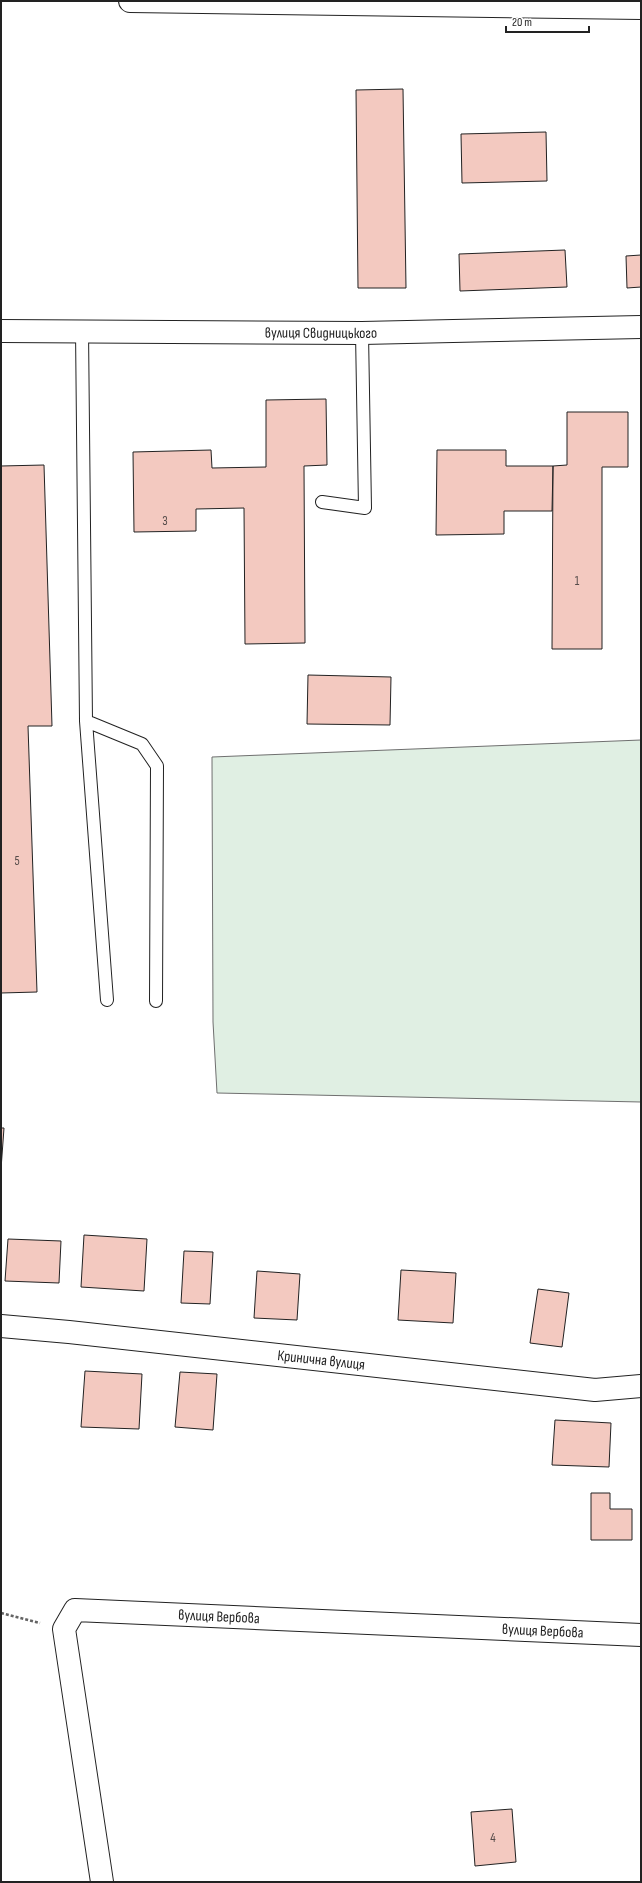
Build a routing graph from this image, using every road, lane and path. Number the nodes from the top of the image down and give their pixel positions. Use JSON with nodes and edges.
{"nodes":[{"id":1,"x":130,"y":1,"type":"edge"},
{"id":2,"x":641,"y":8,"type":"edge"},
{"id":3,"x":641,"y":327,"type":"edge"},
{"id":4,"x":82,"y":330,"type":"junction"},
{"id":5,"x":1,"y":331,"type":"edge"},
{"id":6,"x":362,"y":333,"type":"junction"},
{"id":7,"x":322,"y":502,"type":"dead end"},
{"id":8,"x":86,"y":721,"type":"junction"},
{"id":9,"x":107,"y":1000,"type":"dead end"},
{"id":10,"x":156,"y":1001,"type":"dead end"},
{"id":11,"x":1,"y":1326,"type":"edge"},
{"id":12,"x":641,"y":1386,"type":"edge"},
{"id":13,"x":1,"y":1613,"type":"edge"},
{"id":14,"x":64,"y":1630,"type":"junction"},
{"id":15,"x":641,"y":1635,"type":"edge"},
{"id":16,"x":102,"y":1882,"type":"edge"}],
"edges":[{"from":1,"to":2,"type":"street"},
{"from":3,"to":6,"type":"street","name":"вулиця Свидницького"},
{"from":4,"to":5,"type":"street","name":"вулиця Свидницького"},
{"from":4,"to":6,"type":"street","name":"вулиця Свидницького"},
{"from":4,"to":8,"type":"lane"},
{"from":6,"to":7,"type":"lane"},
{"from":8,"to":9,"type":"lane"},
{"from":8,"to":10,"type":"lane"},
{"from":11,"to":12,"type":"street","name":"Кринична вулиця"},
{"from":13,"to":14,"type":"path"},
{"from":14,"to":15,"type":"street","name":"вулиця Вербова"},
{"from":14,"to":16,"type":"street"}]}
